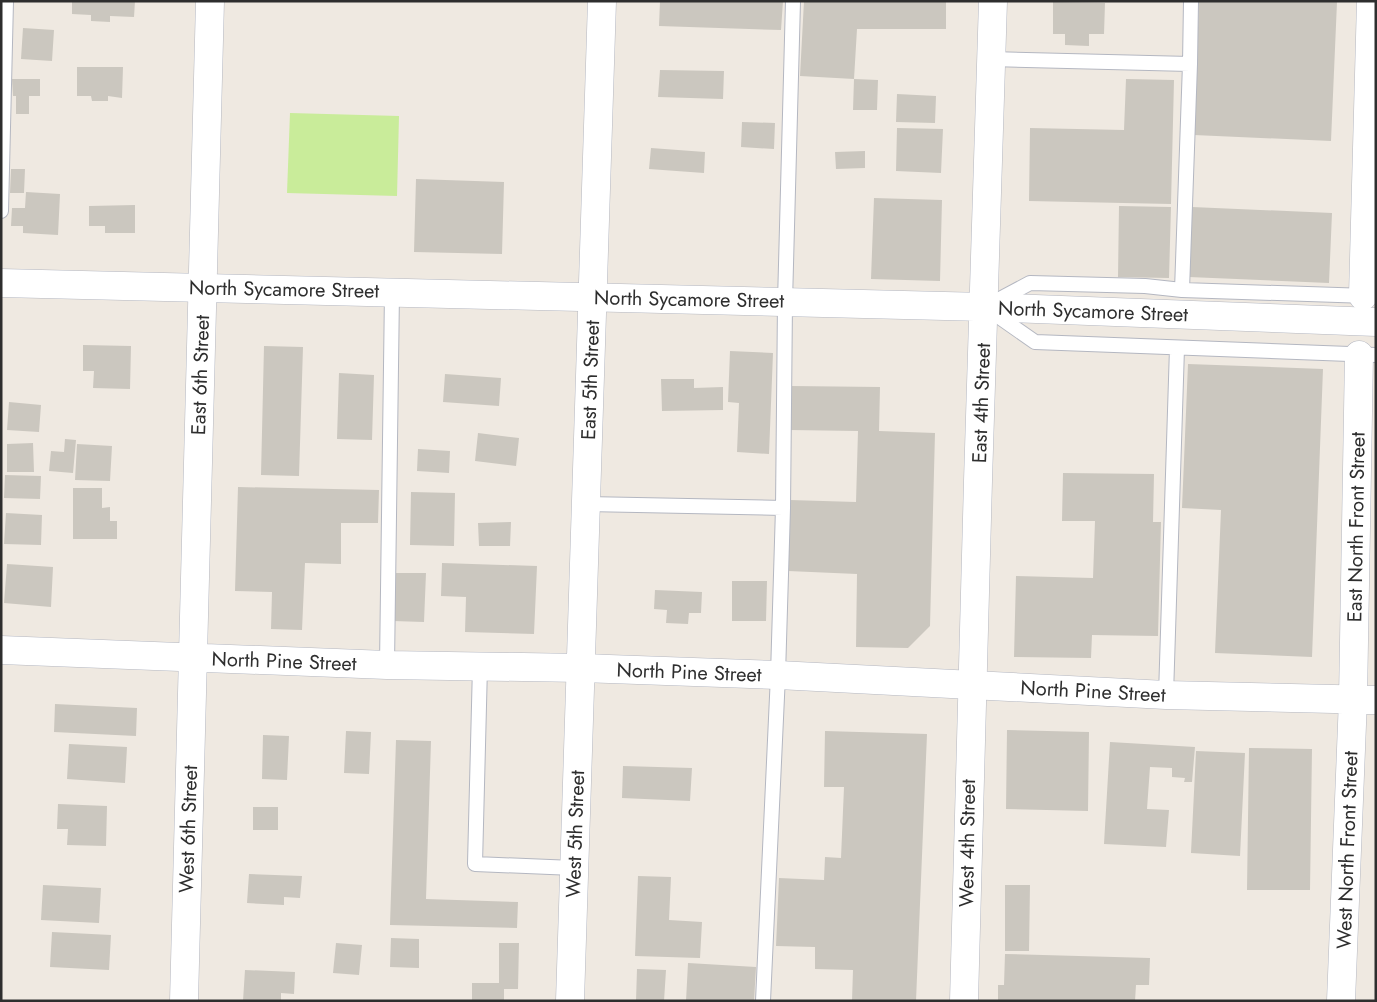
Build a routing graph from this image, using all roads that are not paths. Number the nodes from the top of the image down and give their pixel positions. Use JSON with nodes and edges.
{"nodes":[{"id":1,"x":6,"y":1,"type":"edge"},
{"id":2,"x":210,"y":1,"type":"edge"},
{"id":3,"x":602,"y":1,"type":"edge"},
{"id":4,"x":793,"y":1,"type":"edge"},
{"id":5,"x":993,"y":1,"type":"edge"},
{"id":6,"x":1191,"y":1,"type":"edge"},
{"id":7,"x":1371,"y":1,"type":"edge"},
{"id":8,"x":991,"y":59,"type":"junction"},
{"id":9,"x":1190,"y":64,"type":"junction"},
{"id":10,"x":1,"y":211,"type":"edge"},
{"id":11,"x":1,"y":283,"type":"edge"},
{"id":12,"x":202,"y":288,"type":"junction"},
{"id":13,"x":1182,"y":290,"type":"junction"},
{"id":14,"x":392,"y":292,"type":"junction"},
{"id":15,"x":1369,"y":296,"type":"edge"},
{"id":16,"x":593,"y":297,"type":"junction"},
{"id":17,"x":785,"y":302,"type":"junction"},
{"id":18,"x":984,"y":307,"type":"junction"},
{"id":19,"x":1376,"y":322,"type":"edge"},
{"id":20,"x":1177,"y":348,"type":"junction"},
{"id":21,"x":1367,"y":355,"type":"edge"},
{"id":22,"x":586,"y":504,"type":"junction"},
{"id":23,"x":783,"y":508,"type":"junction"},
{"id":24,"x":1,"y":650,"type":"edge"},
{"id":25,"x":192,"y":658,"type":"junction"},
{"id":26,"x":387,"y":665,"type":"junction"},
{"id":27,"x":480,"y":666,"type":"junction"},
{"id":28,"x":581,"y":668,"type":"junction"},
{"id":29,"x":778,"y":675,"type":"junction"},
{"id":30,"x":971,"y":685,"type":"junction"},
{"id":31,"x":1166,"y":694,"type":"junction"},
{"id":32,"x":1364,"y":700,"type":"edge"},
{"id":33,"x":574,"y":868,"type":"junction"},
{"id":34,"x":184,"y":1001,"type":"edge"},
{"id":35,"x":570,"y":1001,"type":"edge"},
{"id":36,"x":763,"y":1001,"type":"edge"},
{"id":37,"x":964,"y":1001,"type":"edge"},
{"id":38,"x":1341,"y":1001,"type":"edge"}],
"edges":[{"from":1,"to":10,"type":"lane"},
{"from":2,"to":12,"type":"street","name":"East 6th Street"},
{"from":3,"to":16,"type":"street","name":"East 5th Street"},
{"from":4,"to":17,"type":"lane"},
{"from":5,"to":8,"type":"street","name":"East 4th Street"},
{"from":6,"to":9,"type":"lane"},
{"from":7,"to":15,"type":"street"},
{"from":8,"to":9,"type":"lane"},
{"from":8,"to":18,"type":"street","name":"East 4th Street"},
{"from":9,"to":13,"type":"lane"},
{"from":11,"to":12,"type":"street","name":"North Sycamore Street"},
{"from":12,"to":14,"type":"street","name":"North Sycamore Street"},
{"from":12,"to":25,"type":"street","name":"East 6th Street"},
{"from":13,"to":15,"type":"lane"},
{"from":13,"to":18,"type":"lane"},
{"from":14,"to":16,"type":"street","name":"North Sycamore Street"},
{"from":14,"to":26,"type":"lane"},
{"from":16,"to":17,"type":"street","name":"North Sycamore Street"},
{"from":16,"to":22,"type":"street","name":"East 5th Street"},
{"from":17,"to":18,"type":"street","name":"North Sycamore Street"},
{"from":17,"to":23,"type":"lane"},
{"from":18,"to":19,"type":"street","name":"North Sycamore Street"},
{"from":18,"to":20,"type":"lane"},
{"from":18,"to":30,"type":"street","name":"East 4th Street"},
{"from":20,"to":21,"type":"lane"},
{"from":20,"to":31,"type":"lane"},
{"from":21,"to":32,"type":"street","name":"East North Front Street"},
{"from":22,"to":23,"type":"lane"},
{"from":22,"to":28,"type":"street","name":"East 5th Street"},
{"from":23,"to":29,"type":"lane"},
{"from":24,"to":25,"type":"street","name":"North Pine Street"},
{"from":25,"to":26,"type":"street","name":"North Pine Street"},
{"from":25,"to":34,"type":"street","name":"West 6th Street"},
{"from":26,"to":27,"type":"street","name":"North Pine Street"},
{"from":27,"to":28,"type":"street","name":"North Pine Street"},
{"from":27,"to":33,"type":"lane"},
{"from":28,"to":29,"type":"street","name":"North Pine Street"},
{"from":28,"to":33,"type":"street","name":"West 5th Street"},
{"from":29,"to":30,"type":"street","name":"North Pine Street"},
{"from":29,"to":36,"type":"lane"},
{"from":30,"to":31,"type":"street","name":"North Pine Street"},
{"from":30,"to":37,"type":"street","name":"West 4th Street"},
{"from":31,"to":32,"type":"street","name":"North Pine Street"},
{"from":32,"to":38,"type":"street","name":"West North Front Street"},
{"from":33,"to":35,"type":"street","name":"West 5th Street"}]}
